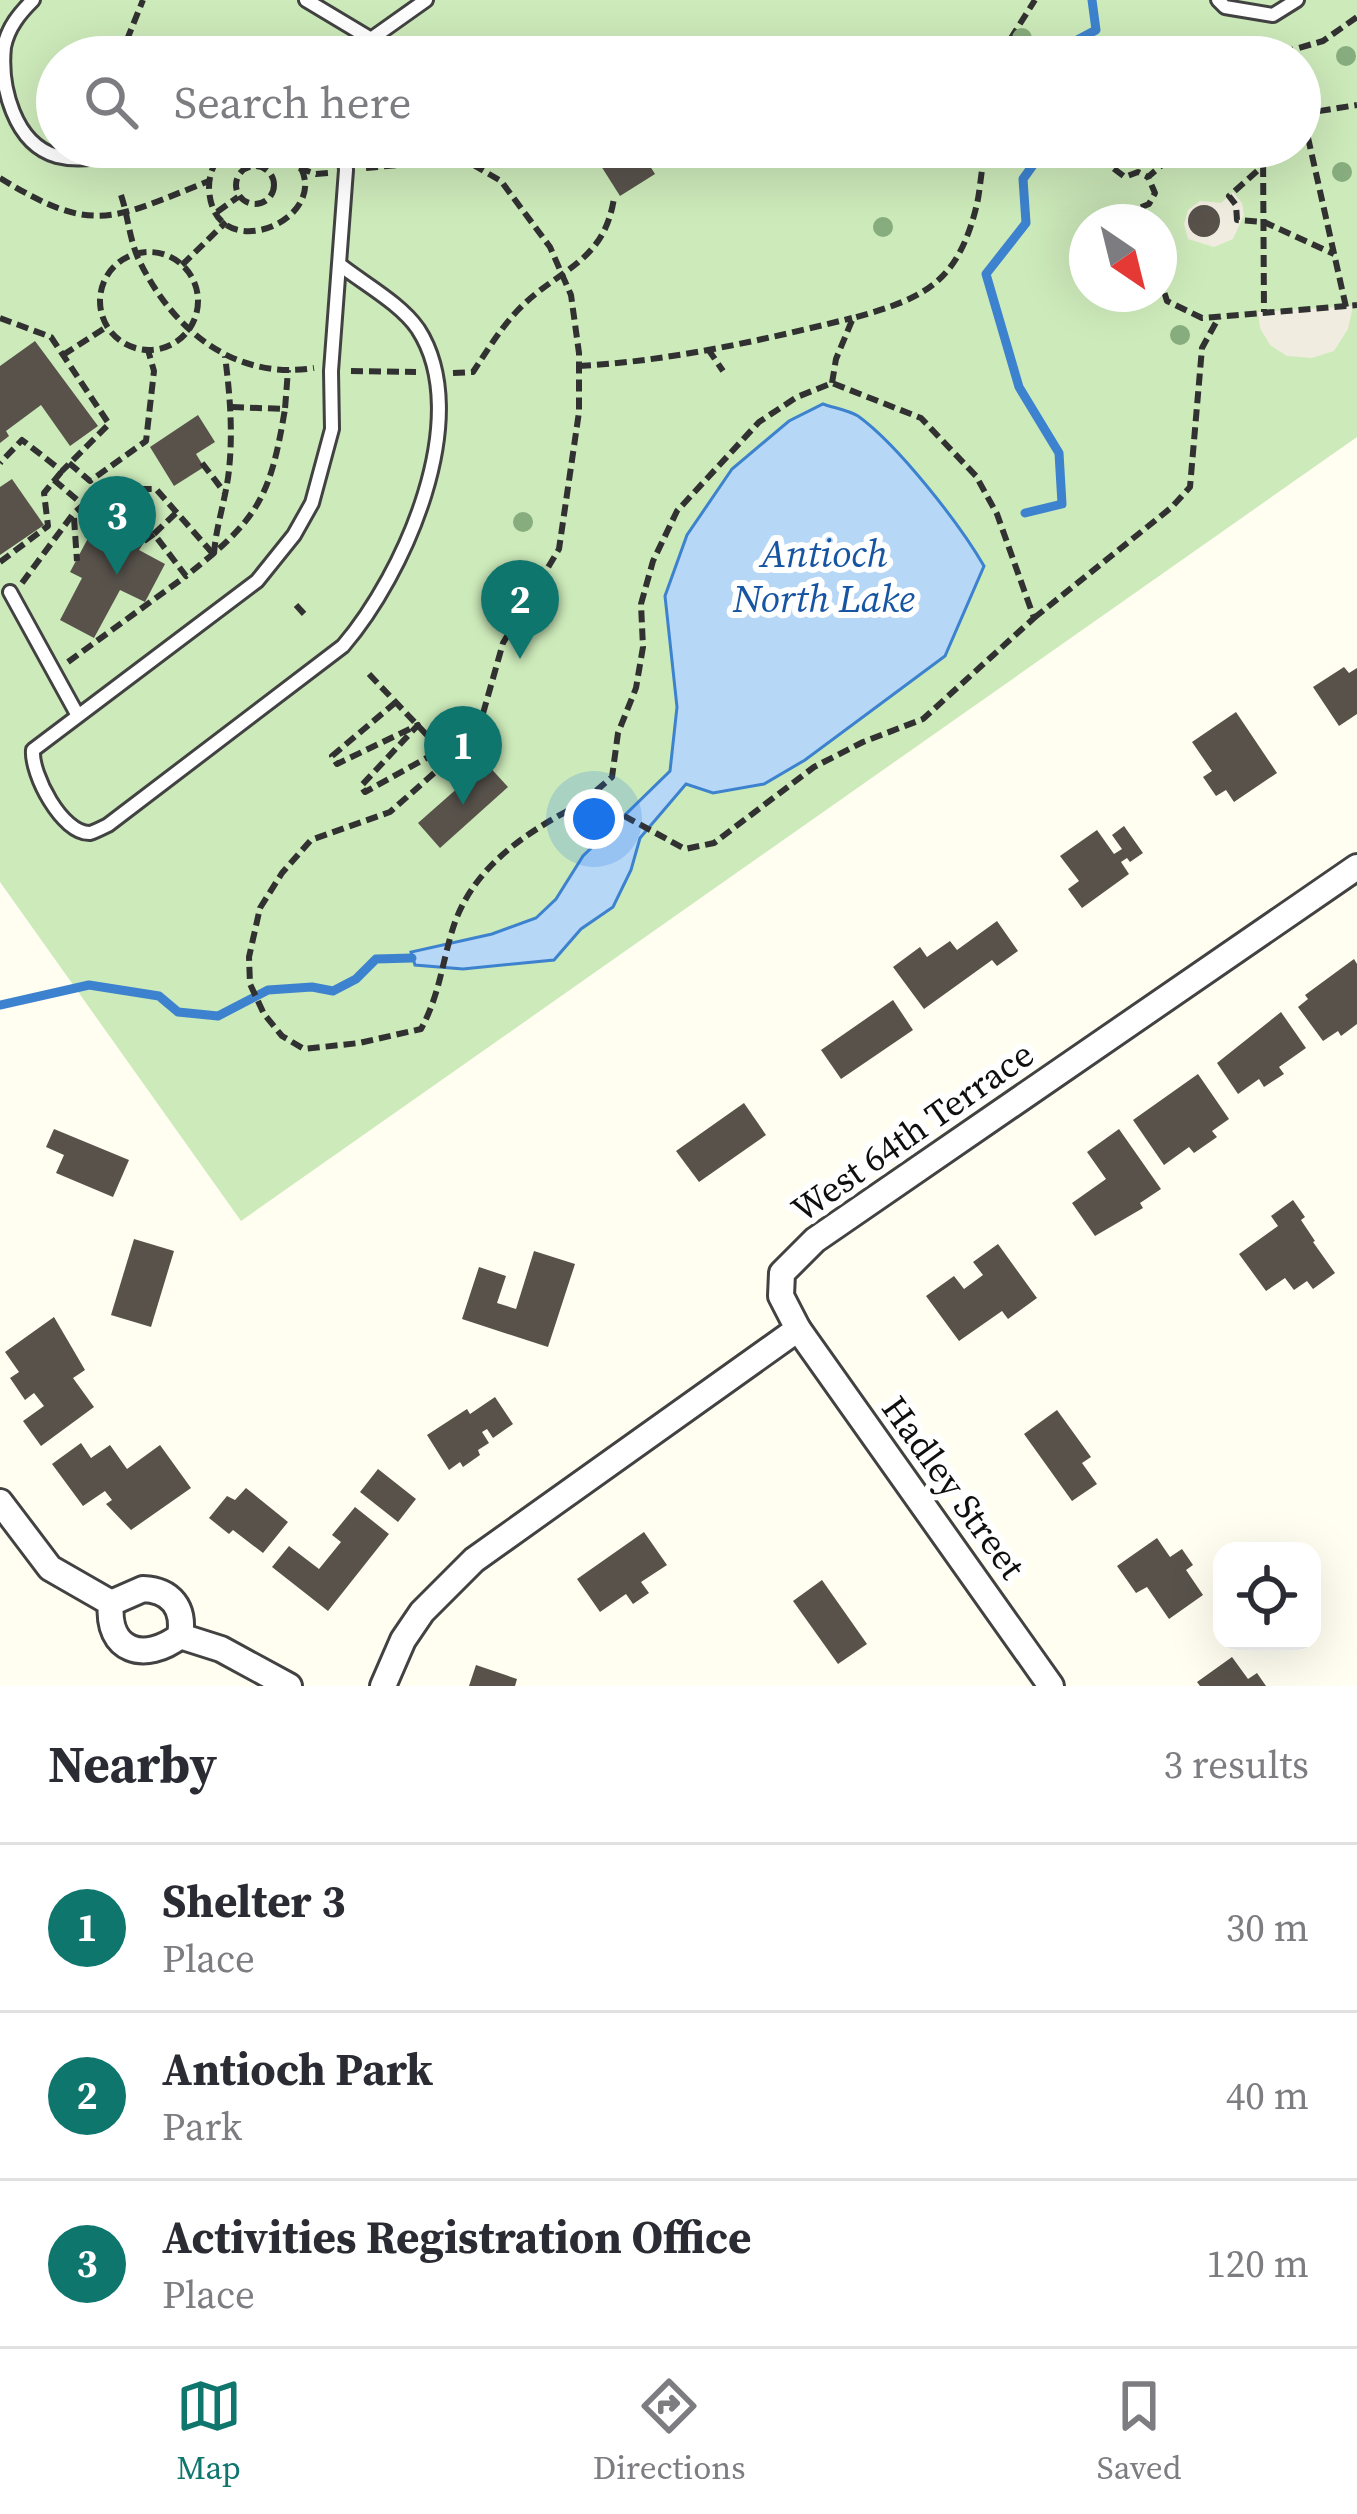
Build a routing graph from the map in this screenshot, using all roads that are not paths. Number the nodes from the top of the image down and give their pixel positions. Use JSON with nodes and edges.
{"nodes":[{"id":1,"x":33,"y":0,"type":"edge"},
{"id":2,"x":306,"y":0,"type":"edge"},
{"id":3,"x":425,"y":0,"type":"edge"},
{"id":4,"x":1219,"y":0,"type":"edge"},
{"id":5,"x":1298,"y":0,"type":"edge"},
{"id":6,"x":366,"y":36,"type":"edge"},
{"id":7,"x":375,"y":36,"type":"edge"},
{"id":8,"x":36,"y":143,"type":"edge"},
{"id":9,"x":346,"y":168,"type":"edge"},
{"id":10,"x":339,"y":265,"type":"junction"},
{"id":11,"x":10,"y":592,"type":"dead end"},
{"id":12,"x":76,"y":714,"type":"junction"},
{"id":13,"x":1357,"y":868,"type":"edge"},
{"id":14,"x":798,"y":1329,"type":"junction"},
{"id":15,"x":0,"y":1502,"type":"edge"},
{"id":16,"x":111,"y":1603,"type":"junction"},
{"id":17,"x":180,"y":1636,"type":"junction"},
{"id":18,"x":289,"y":1686,"type":"edge"},
{"id":19,"x":382,"y":1686,"type":"edge"},
{"id":20,"x":1051,"y":1686,"type":"edge"}],
"edges":[{"from":1,"to":8,"type":"lane"},
{"from":2,"to":6,"type":"lane"},
{"from":3,"to":7,"type":"lane"},
{"from":4,"to":5,"type":"lane"},
{"from":9,"to":10,"type":"lane"},
{"from":10,"to":12,"type":"lane"},
{"from":10,"to":12,"type":"lane"},
{"from":11,"to":12,"type":"lane"},
{"from":13,"to":14,"type":"street","name":"West 64th Terrace"},
{"from":14,"to":19,"type":"street"},
{"from":14,"to":20,"type":"street","name":"Hadley Street"},
{"from":15,"to":16,"type":"street"},
{"from":16,"to":17,"type":"street"},
{"from":16,"to":17,"type":"street"},
{"from":17,"to":18,"type":"street"}]}
